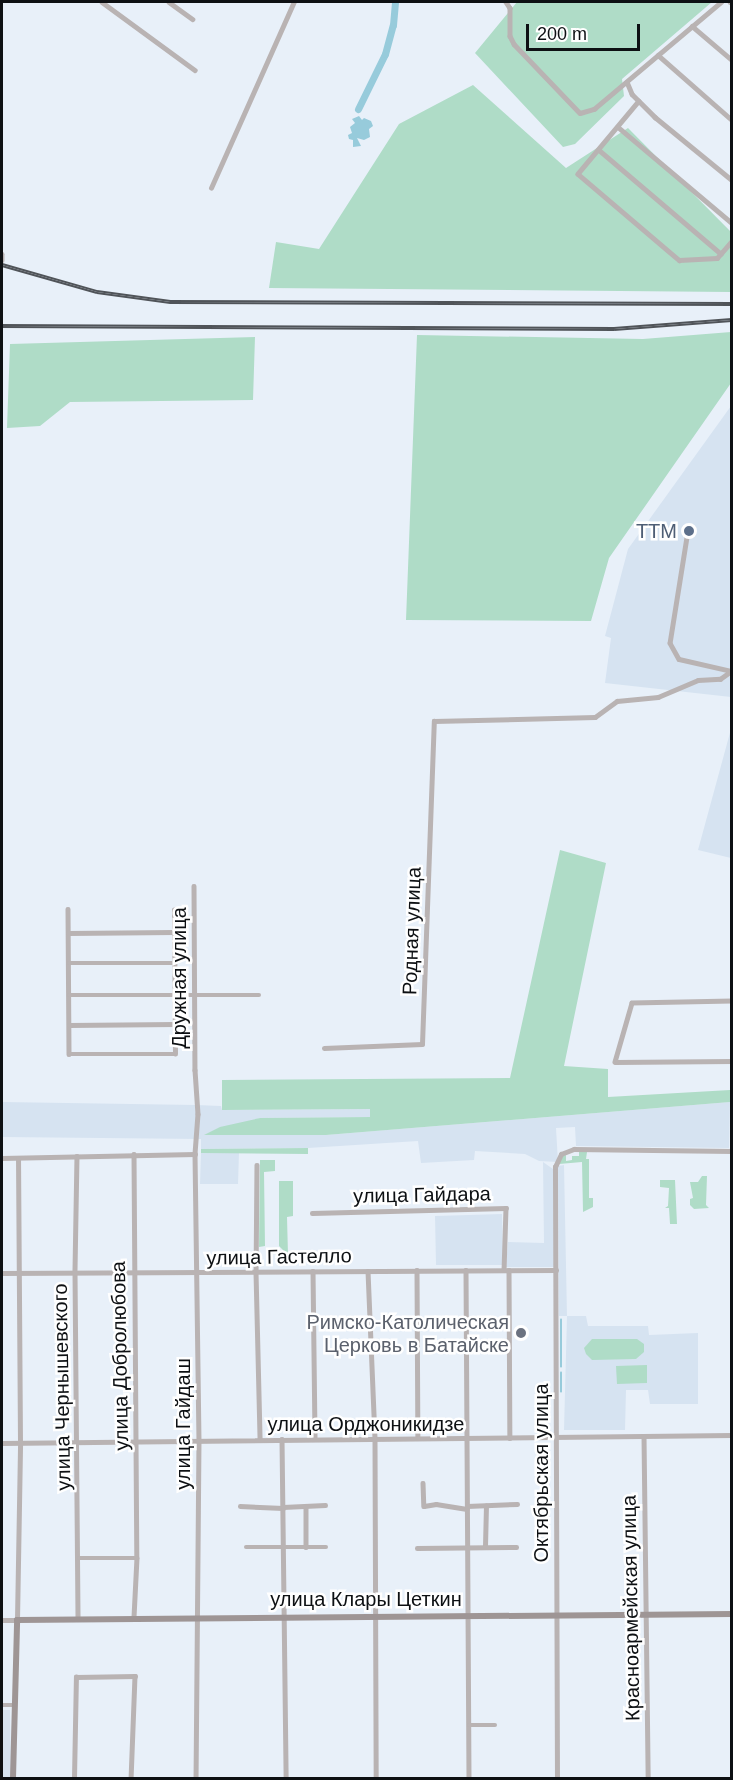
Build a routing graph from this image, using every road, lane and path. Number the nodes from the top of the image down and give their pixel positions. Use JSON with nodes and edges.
{"nodes":[{"id":1,"x":102,"y":2,"type":"edge"},
{"id":2,"x":169,"y":2,"type":"edge"},
{"id":3,"x":294,"y":2,"type":"edge"},
{"id":4,"x":506,"y":2,"type":"edge"},
{"id":5,"x":721,"y":2,"type":"edge"},
{"id":6,"x":192,"y":19,"type":"dead end"},
{"id":7,"x":692,"y":26,"type":"junction"},
{"id":8,"x":658,"y":56,"type":"junction"},
{"id":9,"x":732,"y":60,"type":"edge"},
{"id":10,"x":195,"y":70,"type":"dead end"},
{"id":11,"x":627,"y":82,"type":"junction"},
{"id":12,"x":639,"y":101,"type":"junction"},
{"id":13,"x":732,"y":120,"type":"edge"},
{"id":14,"x":618,"y":127,"type":"junction"},
{"id":15,"x":599,"y":150,"type":"junction"},
{"id":16,"x":732,"y":180,"type":"edge"},
{"id":17,"x":211,"y":188,"type":"dead end"},
{"id":18,"x":732,"y":223,"type":"edge"},
{"id":19,"x":732,"y":241,"type":"edge"},
{"id":20,"x":2,"y":254,"type":"edge"},
{"id":21,"x":719,"y":256,"type":"junction"},
{"id":22,"x":2,"y":260,"type":"edge"},
{"id":23,"x":688,"y":531,"type":"dead end"},
{"id":24,"x":731,"y":671,"type":"edge"},
{"id":25,"x":194,"y":886,"type":"dead end"},
{"id":26,"x":68,"y":909,"type":"dead end"},
{"id":27,"x":174,"y":910,"type":"dead end"},
{"id":28,"x":174,"y":932,"type":"junction"},
{"id":29,"x":68,"y":933,"type":"junction"},
{"id":30,"x":69,"y":963,"type":"junction"},
{"id":31,"x":174,"y":963,"type":"junction"},
{"id":32,"x":174,"y":994,"type":"junction"},
{"id":33,"x":194,"y":994,"type":"junction"},
{"id":34,"x":69,"y":995,"type":"junction"},
{"id":35,"x":259,"y":995,"type":"dead end"},
{"id":36,"x":732,"y":1001,"type":"edge"},
{"id":37,"x":175,"y":1024,"type":"junction"},
{"id":38,"x":69,"y":1025,"type":"junction"},
{"id":39,"x":324,"y":1048,"type":"dead end"},
{"id":40,"x":732,"y":1061,"type":"edge"},
{"id":41,"x":195,"y":1070,"type":"joint"},
{"id":42,"x":732,"y":1151,"type":"edge"},
{"id":43,"x":134,"y":1154,"type":"junction"},
{"id":44,"x":195,"y":1154,"type":"junction"},
{"id":45,"x":77,"y":1156,"type":"junction"},
{"id":46,"x":2,"y":1158,"type":"edge"},
{"id":47,"x":18,"y":1159,"type":"junction"},
{"id":48,"x":257,"y":1165,"type":"dead end"},
{"id":49,"x":312,"y":1213,"type":"dead end"},
{"id":50,"x":417,"y":1270,"type":"junction"},
{"id":51,"x":466,"y":1270,"type":"junction"},
{"id":52,"x":506,"y":1270,"type":"junction"},
{"id":53,"x":556,"y":1270,"type":"junction"},
{"id":54,"x":133,"y":1271,"type":"junction"},
{"id":55,"x":313,"y":1271,"type":"junction"},
{"id":56,"x":368,"y":1271,"type":"junction"},
{"id":57,"x":75,"y":1272,"type":"junction"},
{"id":58,"x":256,"y":1272,"type":"junction"},
{"id":59,"x":2,"y":1273,"type":"edge"},
{"id":60,"x":18,"y":1273,"type":"junction"},
{"id":61,"x":198,"y":1273,"type":"junction"},
{"id":62,"x":732,"y":1435,"type":"edge"},
{"id":63,"x":644,"y":1436,"type":"junction"},
{"id":64,"x":556,"y":1437,"type":"junction"},
{"id":65,"x":418,"y":1438,"type":"junction"},
{"id":66,"x":466,"y":1438,"type":"junction"},
{"id":67,"x":510,"y":1438,"type":"junction"},
{"id":68,"x":260,"y":1439,"type":"junction"},
{"id":69,"x":282,"y":1439,"type":"junction"},
{"id":70,"x":315,"y":1439,"type":"junction"},
{"id":71,"x":375,"y":1439,"type":"junction"},
{"id":72,"x":199,"y":1440,"type":"junction"},
{"id":73,"x":136,"y":1441,"type":"junction"},
{"id":74,"x":20,"y":1442,"type":"junction"},
{"id":75,"x":78,"y":1442,"type":"junction"},
{"id":76,"x":2,"y":1443,"type":"edge"},
{"id":77,"x":423,"y":1483,"type":"dead end"},
{"id":78,"x":517,"y":1504,"type":"dead end"},
{"id":79,"x":325,"y":1505,"type":"dead end"},
{"id":80,"x":240,"y":1506,"type":"dead end"},
{"id":81,"x":306,"y":1506,"type":"junction"},
{"id":82,"x":486,"y":1506,"type":"junction"},
{"id":83,"x":282,"y":1508,"type":"junction"},
{"id":84,"x":467,"y":1508,"type":"junction"},
{"id":85,"x":466,"y":1546,"type":"junction"},
{"id":86,"x":485,"y":1546,"type":"junction"},
{"id":87,"x":246,"y":1547,"type":"dead end"},
{"id":88,"x":283,"y":1547,"type":"junction"},
{"id":89,"x":306,"y":1547,"type":"junction"},
{"id":90,"x":326,"y":1547,"type":"dead end"},
{"id":91,"x":516,"y":1547,"type":"dead end"},
{"id":92,"x":417,"y":1548,"type":"dead end"},
{"id":93,"x":79,"y":1558,"type":"junction"},
{"id":94,"x":137,"y":1558,"type":"junction"},
{"id":95,"x":732,"y":1614,"type":"edge"},
{"id":96,"x":555,"y":1615,"type":"junction"},
{"id":97,"x":647,"y":1615,"type":"junction"},
{"id":98,"x":198,"y":1616,"type":"junction"},
{"id":99,"x":282,"y":1616,"type":"junction"},
{"id":100,"x":376,"y":1616,"type":"junction"},
{"id":101,"x":468,"y":1616,"type":"junction"},
{"id":102,"x":134,"y":1617,"type":"junction"},
{"id":103,"x":78,"y":1618,"type":"junction"},
{"id":104,"x":2,"y":1620,"type":"edge"},
{"id":105,"x":17,"y":1620,"type":"junction"},
{"id":106,"x":2,"y":1705,"type":"edge"},
{"id":107,"x":13,"y":1705,"type":"junction"},
{"id":108,"x":469,"y":1725,"type":"junction"},
{"id":109,"x":495,"y":1725,"type":"dead end"},
{"id":110,"x":13,"y":1779,"type":"edge"},
{"id":111,"x":74,"y":1779,"type":"edge"},
{"id":112,"x":131,"y":1779,"type":"edge"},
{"id":113,"x":196,"y":1779,"type":"edge"},
{"id":114,"x":286,"y":1779,"type":"edge"},
{"id":115,"x":376,"y":1779,"type":"edge"},
{"id":116,"x":470,"y":1779,"type":"edge"},
{"id":117,"x":557,"y":1779,"type":"edge"},
{"id":118,"x":648,"y":1779,"type":"edge"}],
"edges":[{"from":1,"to":10,"type":"street"},
{"from":2,"to":6,"type":"street"},
{"from":3,"to":17,"type":"street"},
{"from":4,"to":11,"type":"street"},
{"from":5,"to":7,"type":"street"},
{"from":7,"to":8,"type":"street"},
{"from":7,"to":9,"type":"street"},
{"from":8,"to":11,"type":"street"},
{"from":8,"to":13,"type":"street"},
{"from":11,"to":12,"type":"street"},
{"from":12,"to":14,"type":"street"},
{"from":12,"to":16,"type":"street"},
{"from":14,"to":15,"type":"street"},
{"from":14,"to":18,"type":"street"},
{"from":15,"to":21,"type":"street"},
{"from":15,"to":21,"type":"street"},
{"from":19,"to":21,"type":"street"},
{"from":20,"to":22,"type":"street"},
{"from":23,"to":24,"type":"street"},
{"from":24,"to":39,"type":"street","name":"Родная улица"},
{"from":25,"to":33,"type":"street","name":"Дружная улица"},
{"from":26,"to":29,"type":"street"},
{"from":27,"to":28,"type":"street"},
{"from":28,"to":29,"type":"street"},
{"from":28,"to":31,"type":"street"},
{"from":29,"to":30,"type":"street"},
{"from":30,"to":31,"type":"street"},
{"from":30,"to":34,"type":"street"},
{"from":31,"to":32,"type":"street"},
{"from":32,"to":33,"type":"street"},
{"from":32,"to":34,"type":"street"},
{"from":32,"to":37,"type":"street"},
{"from":33,"to":35,"type":"street"},
{"from":33,"to":41,"type":"street","name":"Дружная улица"},
{"from":34,"to":38,"type":"street"},
{"from":36,"to":40,"type":"street"},
{"from":37,"to":38,"type":"street"},
{"from":37,"to":38,"type":"street"},
{"from":41,"to":44,"type":"street","name":"улица Гайдаш"},
{"from":42,"to":53,"type":"street","name":"Октябрьская улица"},
{"from":43,"to":44,"type":"street"},
{"from":43,"to":45,"type":"street"},
{"from":43,"to":54,"type":"street","name":"улица Добролюбова"},
{"from":44,"to":61,"type":"street","name":"улица Гайдаш"},
{"from":45,"to":47,"type":"street"},
{"from":45,"to":57,"type":"street","name":"улица Чернышевского"},
{"from":46,"to":47,"type":"street"},
{"from":47,"to":60,"type":"street"},
{"from":48,"to":58,"type":"street"},
{"from":49,"to":52,"type":"street","name":"улица Гайдара"},
{"from":50,"to":51,"type":"street","name":"улица Гастелло"},
{"from":50,"to":56,"type":"street","name":"улица Гастелло"},
{"from":50,"to":65,"type":"street"},
{"from":51,"to":52,"type":"street","name":"улица Гастелло"},
{"from":51,"to":66,"type":"street"},
{"from":52,"to":53,"type":"street","name":"улица Гастелло"},
{"from":52,"to":67,"type":"street"},
{"from":53,"to":64,"type":"street","name":"Октябрьская улица"},
{"from":54,"to":57,"type":"street","name":"улица Гастелло"},
{"from":54,"to":61,"type":"street","name":"улица Гастелло"},
{"from":54,"to":73,"type":"street","name":"улица Добролюбова"},
{"from":55,"to":56,"type":"street","name":"улица Гастелло"},
{"from":55,"to":58,"type":"street","name":"улица Гастелло"},
{"from":55,"to":70,"type":"street"},
{"from":56,"to":71,"type":"street"},
{"from":57,"to":60,"type":"street","name":"улица Гастелло"},
{"from":57,"to":75,"type":"street","name":"улица Чернышевского"},
{"from":58,"to":61,"type":"street","name":"улица Гастелло"},
{"from":58,"to":68,"type":"street"},
{"from":59,"to":60,"type":"street","name":"улица Гастелло"},
{"from":60,"to":74,"type":"street"},
{"from":61,"to":72,"type":"street","name":"улица Гайдаш"},
{"from":62,"to":63,"type":"street","name":"улица Орджоникидзе"},
{"from":63,"to":64,"type":"street","name":"улица Орджоникидзе"},
{"from":63,"to":97,"type":"street","name":"Красноармейская улица"},
{"from":64,"to":67,"type":"street","name":"улица Орджоникидзе"},
{"from":64,"to":96,"type":"street","name":"Октябрьская улица"},
{"from":65,"to":66,"type":"street","name":"улица Орджоникидзе"},
{"from":65,"to":71,"type":"street","name":"улица Орджоникидзе"},
{"from":66,"to":67,"type":"street","name":"улица Орджоникидзе"},
{"from":66,"to":84,"type":"street"},
{"from":68,"to":69,"type":"street","name":"улица Орджоникидзе"},
{"from":68,"to":72,"type":"street","name":"улица Орджоникидзе"},
{"from":69,"to":70,"type":"street","name":"улица Орджоникидзе"},
{"from":69,"to":83,"type":"street"},
{"from":70,"to":71,"type":"street","name":"улица Орджоникидзе"},
{"from":71,"to":100,"type":"street"},
{"from":72,"to":73,"type":"street","name":"улица Орджоникидзе"},
{"from":72,"to":98,"type":"street","name":"улица Гайдаш"},
{"from":73,"to":75,"type":"street","name":"улица Орджоникидзе"},
{"from":73,"to":94,"type":"street","name":"улица Добролюбова"},
{"from":74,"to":75,"type":"street","name":"улица Орджоникидзе"},
{"from":74,"to":76,"type":"street","name":"улица Орджоникидзе"},
{"from":74,"to":105,"type":"street"},
{"from":75,"to":93,"type":"street","name":"улица Чернышевского"},
{"from":77,"to":84,"type":"street"},
{"from":78,"to":82,"type":"street"},
{"from":79,"to":81,"type":"street"},
{"from":80,"to":83,"type":"street"},
{"from":81,"to":83,"type":"street"},
{"from":81,"to":89,"type":"street"},
{"from":82,"to":84,"type":"street"},
{"from":82,"to":86,"type":"street"},
{"from":83,"to":88,"type":"street"},
{"from":84,"to":85,"type":"street"},
{"from":85,"to":86,"type":"street"},
{"from":85,"to":92,"type":"street"},
{"from":85,"to":101,"type":"street"},
{"from":86,"to":91,"type":"street"},
{"from":87,"to":88,"type":"street"},
{"from":88,"to":89,"type":"street"},
{"from":88,"to":99,"type":"street"},
{"from":89,"to":90,"type":"street"},
{"from":93,"to":94,"type":"street"},
{"from":93,"to":103,"type":"street","name":"улица Чернышевского"},
{"from":94,"to":102,"type":"street","name":"улица Добролюбова"},
{"from":95,"to":97,"type":"main road","name":"улица Клары Цеткин"},
{"from":96,"to":97,"type":"main road","name":"улица Клары Цеткин"},
{"from":96,"to":101,"type":"main road","name":"улица Клары Цеткин"},
{"from":96,"to":117,"type":"street","name":"Октябрьская улица"},
{"from":97,"to":118,"type":"street","name":"Красноармейская улица"},
{"from":98,"to":99,"type":"main road","name":"улица Клары Цеткин"},
{"from":98,"to":102,"type":"main road","name":"улица Клары Цеткин"},
{"from":98,"to":113,"type":"street","name":"улица Гайдаш"},
{"from":99,"to":100,"type":"main road","name":"улица Клары Цеткин"},
{"from":99,"to":114,"type":"street"},
{"from":100,"to":101,"type":"main road","name":"улица Клары Цеткин"},
{"from":100,"to":115,"type":"street"},
{"from":101,"to":108,"type":"street"},
{"from":102,"to":103,"type":"main road","name":"улица Клары Цеткин"},
{"from":103,"to":105,"type":"main road","name":"улица Клары Цеткин"},
{"from":104,"to":105,"type":"street","name":"улица Клары Цеткин"},
{"from":105,"to":107,"type":"main road"},
{"from":106,"to":107,"type":"street"},
{"from":107,"to":110,"type":"main road"},
{"from":108,"to":109,"type":"street"},
{"from":108,"to":116,"type":"street"},
{"from":111,"to":112,"type":"street"}]}
